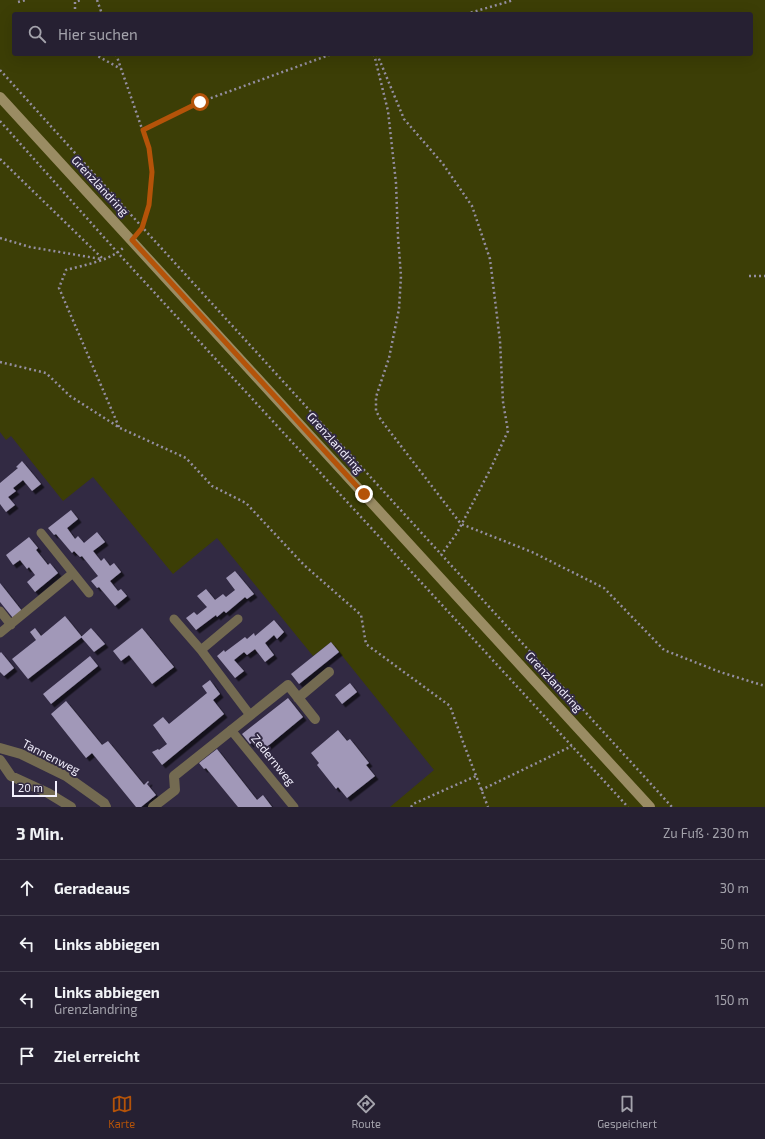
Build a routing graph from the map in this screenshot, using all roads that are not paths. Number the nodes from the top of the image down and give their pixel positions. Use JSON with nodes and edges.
{"nodes":[{"id":1,"x":0,"y":97,"type":"edge"},
{"id":2,"x":41,"y":532,"type":"dead end"},
{"id":3,"x":73,"y":573,"type":"junction"},
{"id":4,"x":89,"y":593,"type":"dead end"},
{"id":5,"x":0,"y":611,"type":"edge"},
{"id":6,"x":174,"y":619,"type":"dead end"},
{"id":7,"x":238,"y":619,"type":"dead end"},
{"id":8,"x":11,"y":625,"type":"junction"},
{"id":9,"x":0,"y":633,"type":"edge"},
{"id":10,"x":201,"y":650,"type":"junction"},
{"id":11,"x":329,"y":672,"type":"dead end"},
{"id":12,"x":298,"y":698,"type":"junction"},
{"id":13,"x":250,"y":715,"type":"junction"},
{"id":14,"x":315,"y":719,"type":"dead end"},
{"id":15,"x":231,"y":730,"type":"junction"},
{"id":16,"x":0,"y":748,"type":"edge"},
{"id":17,"x":0,"y":760,"type":"edge"},
{"id":18,"x":70,"y":807,"type":"edge"},
{"id":19,"x":106,"y":807,"type":"edge"},
{"id":20,"x":153,"y":807,"type":"edge"},
{"id":21,"x":294,"y":807,"type":"edge"},
{"id":22,"x":650,"y":807,"type":"edge"}],
"edges":[{"from":1,"to":22,"type":"main road","name":"Grenzlandring"},
{"from":2,"to":3,"type":"lane"},
{"from":3,"to":4,"type":"lane"},
{"from":3,"to":8,"type":"lane"},
{"from":5,"to":8,"type":"lane"},
{"from":6,"to":10,"type":"lane"},
{"from":7,"to":10,"type":"lane"},
{"from":8,"to":9,"type":"lane"},
{"from":10,"to":13,"type":"lane"},
{"from":11,"to":12,"type":"street"},
{"from":12,"to":13,"type":"street"},
{"from":12,"to":14,"type":"street"},
{"from":13,"to":15,"type":"street"},
{"from":15,"to":20,"type":"street"},
{"from":15,"to":21,"type":"lane","name":"Zedernweg"},
{"from":16,"to":19,"type":"street","name":"Tannenweg"},
{"from":17,"to":18,"type":"street"}]}
